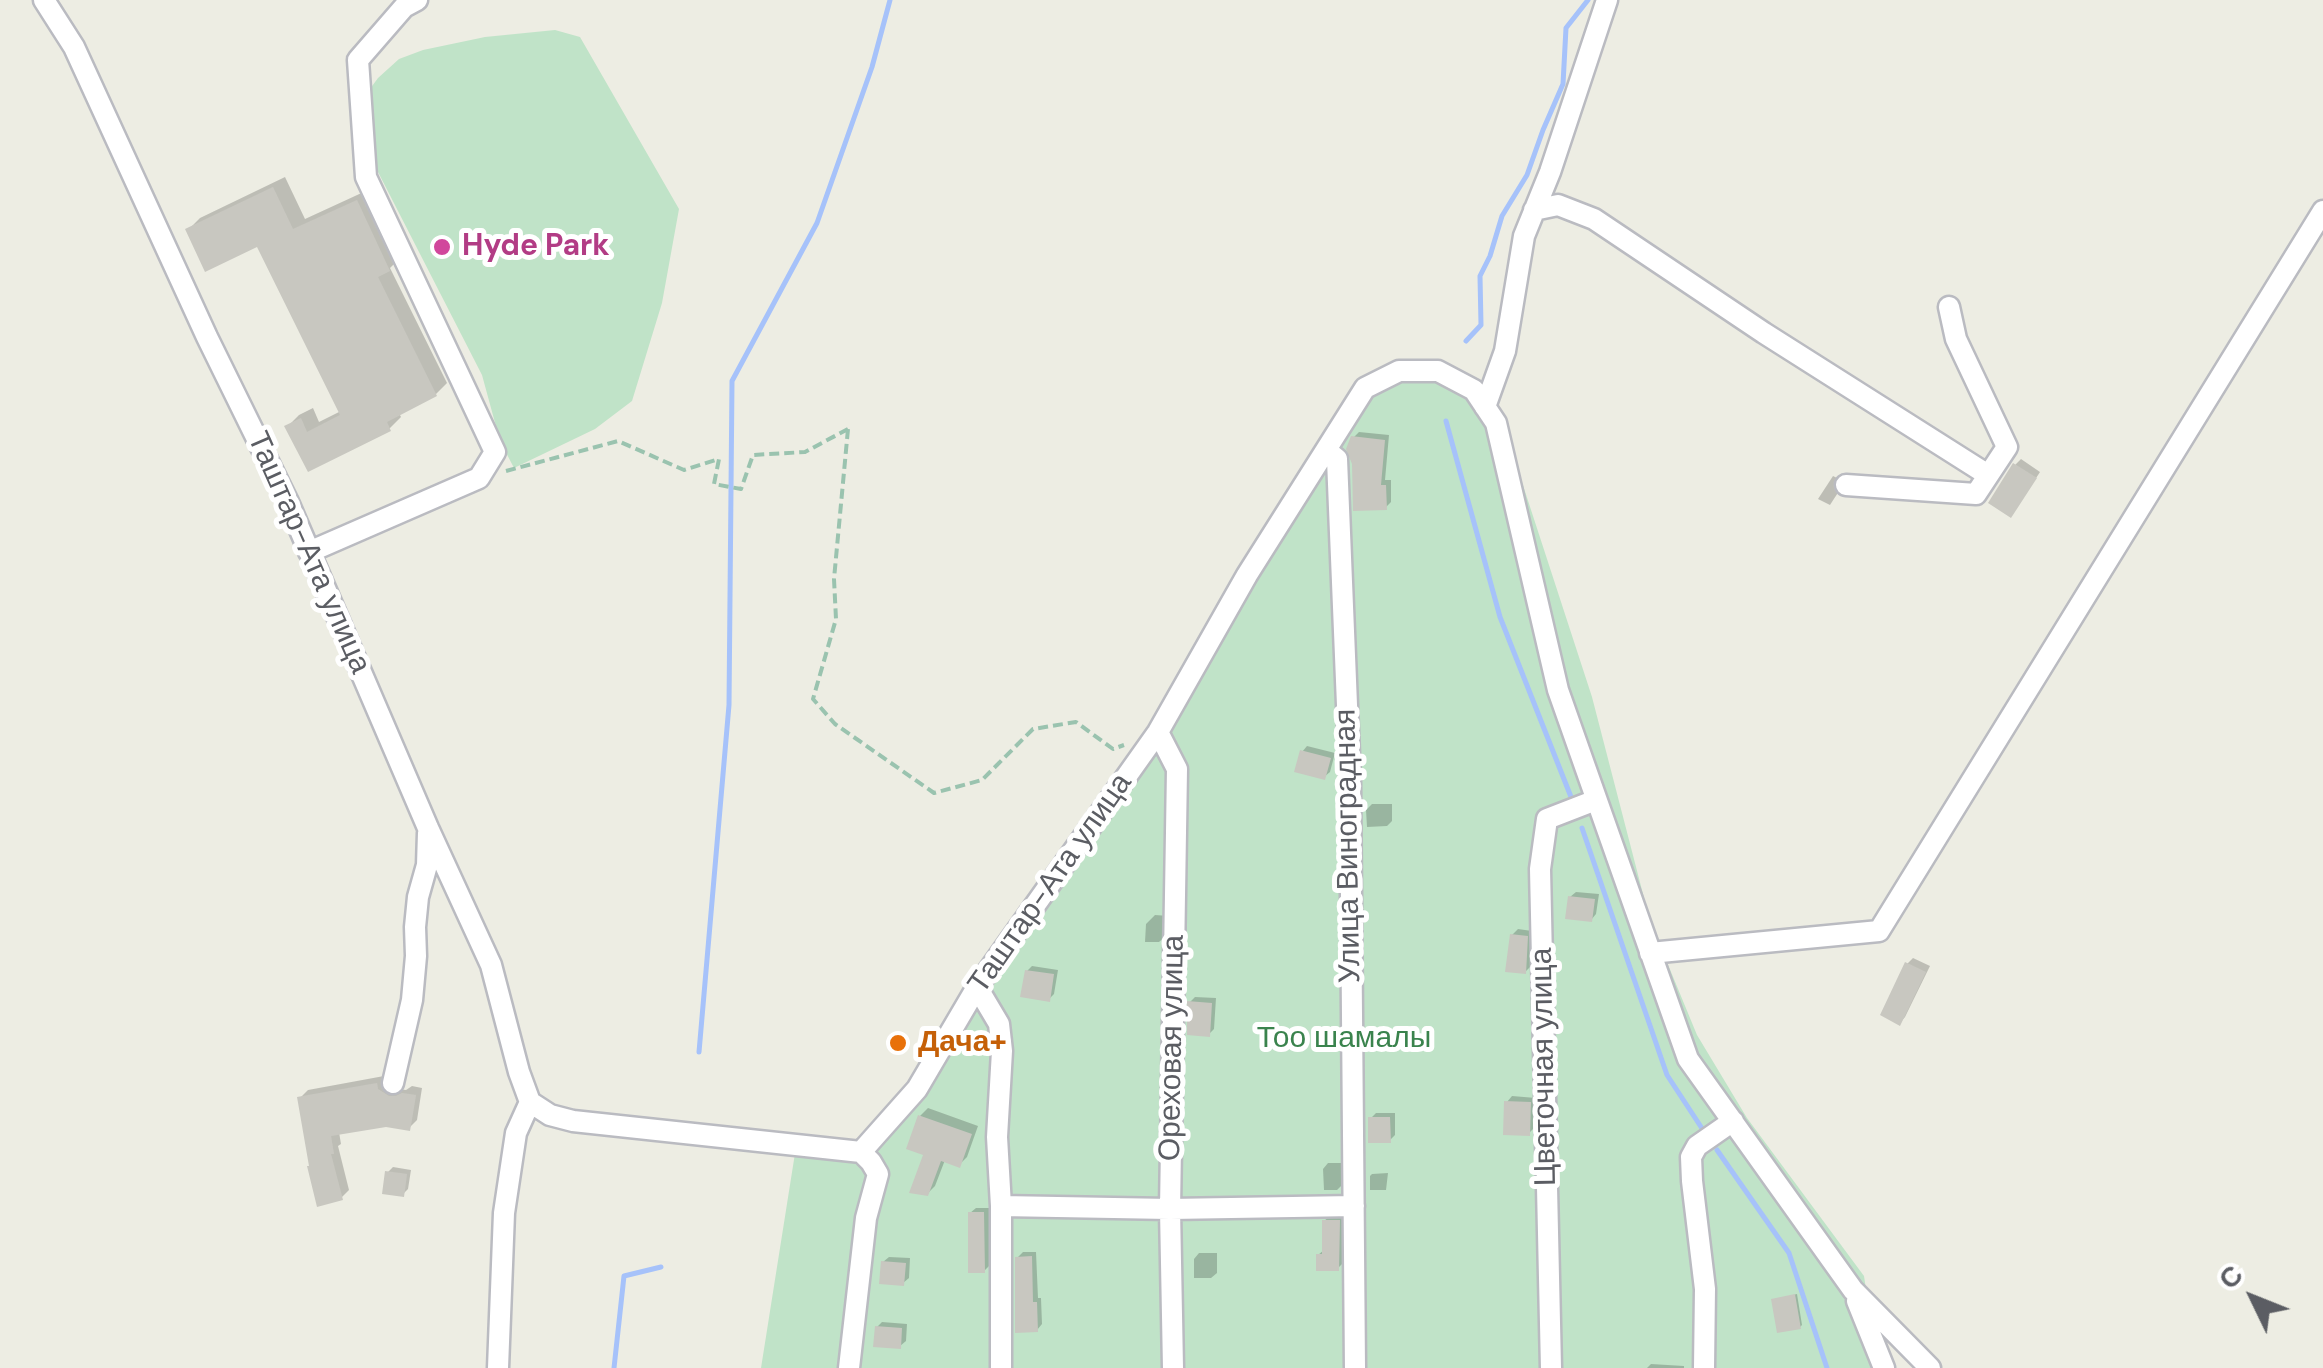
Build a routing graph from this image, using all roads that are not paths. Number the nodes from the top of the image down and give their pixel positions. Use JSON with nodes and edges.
{"nodes":[{"id":1,"x":44,"y":0,"type":"edge"},
{"id":2,"x":416,"y":0,"type":"edge"},
{"id":3,"x":1607,"y":0,"type":"edge"},
{"id":4,"x":1534,"y":210,"type":"junction"},
{"id":5,"x":2323,"y":211,"type":"edge"},
{"id":6,"x":1950,"y":307,"type":"dead end"},
{"id":7,"x":1485,"y":407,"type":"junction"},
{"id":8,"x":1326,"y":450,"type":"junction"},
{"id":9,"x":1988,"y":476,"type":"junction"},
{"id":10,"x":1846,"y":485,"type":"dead end"},
{"id":11,"x":310,"y":552,"type":"junction"},
{"id":12,"x":1158,"y":732,"type":"junction"},
{"id":13,"x":1596,"y":800,"type":"junction"},
{"id":14,"x":428,"y":828,"type":"junction"},
{"id":15,"x":1650,"y":953,"type":"junction"},
{"id":16,"x":977,"y":987,"type":"junction"},
{"id":17,"x":393,"y":1083,"type":"dead end"},
{"id":18,"x":530,"y":1102,"type":"junction"},
{"id":19,"x":1733,"y":1121,"type":"junction"},
{"id":20,"x":861,"y":1152,"type":"junction"},
{"id":21,"x":1000,"y":1206,"type":"junction"},
{"id":22,"x":1354,"y":1206,"type":"junction"},
{"id":23,"x":1170,"y":1209,"type":"junction"},
{"id":24,"x":1852,"y":1290,"type":"junction"},
{"id":25,"x":498,"y":1368,"type":"edge"},
{"id":26,"x":849,"y":1368,"type":"edge"},
{"id":27,"x":1000,"y":1368,"type":"edge"},
{"id":28,"x":1174,"y":1368,"type":"edge"},
{"id":29,"x":1356,"y":1368,"type":"edge"},
{"id":30,"x":1551,"y":1368,"type":"edge"},
{"id":31,"x":1704,"y":1368,"type":"edge"},
{"id":32,"x":1884,"y":1368,"type":"edge"},
{"id":33,"x":1930,"y":1368,"type":"edge"}],
"edges":[{"from":1,"to":11,"type":"street","name":"Таштар-Ата улица"},
{"from":2,"to":11,"type":"street"},
{"from":3,"to":4,"type":"street"},
{"from":4,"to":7,"type":"street"},
{"from":4,"to":9,"type":"street"},
{"from":5,"to":15,"type":"street"},
{"from":6,"to":9,"type":"street"},
{"from":7,"to":8,"type":"street","name":"Таштар-Ата улица"},
{"from":7,"to":13,"type":"street","name":"Таштар-Ата улица"},
{"from":8,"to":12,"type":"street","name":"Таштар-Ата улица"},
{"from":8,"to":22,"type":"street","name":"Улица Виноградная"},
{"from":9,"to":10,"type":"street"},
{"from":11,"to":14,"type":"street","name":"Таштар-Ата улица"},
{"from":12,"to":16,"type":"street","name":"Таштар-Ата улица"},
{"from":12,"to":23,"type":"street","name":"Ореховая улица"},
{"from":13,"to":15,"type":"street","name":"Таштар-Ата улица"},
{"from":13,"to":30,"type":"street","name":"Цветочная улица"},
{"from":14,"to":17,"type":"street"},
{"from":14,"to":18,"type":"street","name":"Таштар-Ата улица"},
{"from":15,"to":19,"type":"street","name":"Таштар-Ата улица"},
{"from":16,"to":20,"type":"street","name":"Таштар-Ата улица"},
{"from":16,"to":21,"type":"street"},
{"from":18,"to":20,"type":"street"},
{"from":18,"to":25,"type":"street"},
{"from":19,"to":24,"type":"street","name":"Таштар-Ата улица"},
{"from":19,"to":31,"type":"street"},
{"from":20,"to":26,"type":"street"},
{"from":21,"to":23,"type":"street"},
{"from":21,"to":27,"type":"street"},
{"from":22,"to":23,"type":"street"},
{"from":22,"to":29,"type":"street","name":"Улица Виноградная"},
{"from":23,"to":28,"type":"street","name":"Ореховая улица"},
{"from":24,"to":32,"type":"street"},
{"from":24,"to":33,"type":"street"}]}
